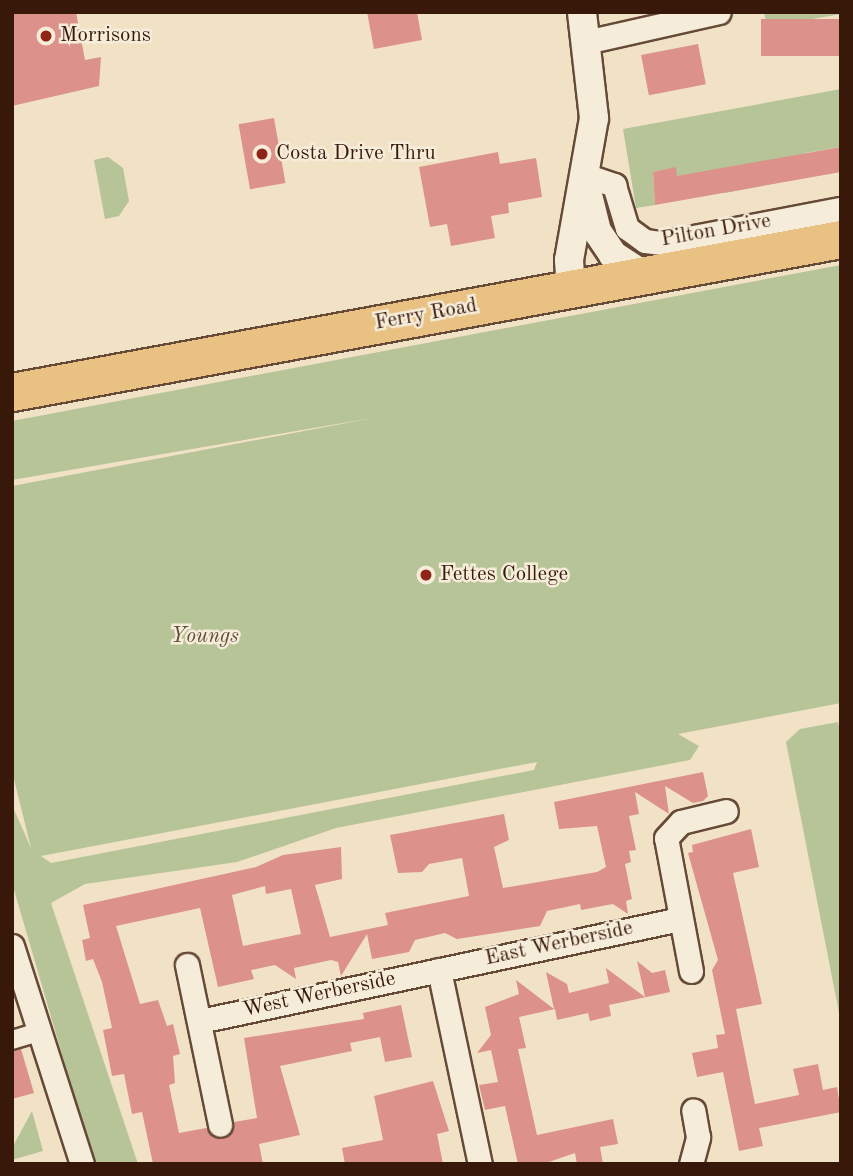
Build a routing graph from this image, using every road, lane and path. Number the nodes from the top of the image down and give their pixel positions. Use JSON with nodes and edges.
{"nodes":[{"id":1,"x":582,"y":12,"type":"edge"},
{"id":2,"x":719,"y":12,"type":"edge"},
{"id":3,"x":586,"y":42,"type":"junction"},
{"id":4,"x":587,"y":181,"type":"junction"},
{"id":5,"x":841,"y":209,"type":"edge"},
{"id":6,"x":841,"y":239,"type":"edge"},
{"id":7,"x":645,"y":275,"type":"junction"},
{"id":8,"x":571,"y":289,"type":"junction"},
{"id":9,"x":12,"y":392,"type":"edge"},
{"id":10,"x":726,"y":811,"type":"dead end"},
{"id":11,"x":680,"y":919,"type":"junction"},
{"id":12,"x":12,"y":946,"type":"edge"},
{"id":13,"x":187,"y":965,"type":"dead end"},
{"id":14,"x":439,"y":970,"type":"junction"},
{"id":15,"x":691,"y":971,"type":"dead end"},
{"id":16,"x":200,"y":1021,"type":"junction"},
{"id":17,"x":39,"y":1032,"type":"junction"},
{"id":18,"x":12,"y":1040,"type":"edge"},
{"id":19,"x":693,"y":1110,"type":"dead end"},
{"id":20,"x":220,"y":1125,"type":"dead end"},
{"id":21,"x":82,"y":1164,"type":"edge"},
{"id":22,"x":480,"y":1164,"type":"edge"},
{"id":23,"x":691,"y":1164,"type":"edge"}],
"edges":[{"from":1,"to":3,"type":"street","name":"Pilton Drive"},
{"from":2,"to":3,"type":"street"},
{"from":3,"to":4,"type":"street","name":"Pilton Drive"},
{"from":4,"to":5,"type":"street","name":"Pilton Drive"},
{"from":4,"to":7,"type":"street","name":"Pilton Drive"},
{"from":4,"to":8,"type":"street","name":"Pilton Drive"},
{"from":6,"to":7,"type":"main road","name":"Ferry Road"},
{"from":7,"to":8,"type":"main road","name":"Ferry Road"},
{"from":8,"to":9,"type":"main road","name":"Ferry Road"},
{"from":10,"to":11,"type":"street"},
{"from":11,"to":14,"type":"street","name":"East Werberside"},
{"from":11,"to":15,"type":"street"},
{"from":12,"to":17,"type":"street"},
{"from":13,"to":16,"type":"street"},
{"from":14,"to":16,"type":"street","name":"West Werberside"},
{"from":14,"to":22,"type":"street"},
{"from":16,"to":20,"type":"street"},
{"from":17,"to":18,"type":"street"},
{"from":17,"to":21,"type":"street"},
{"from":19,"to":23,"type":"street"}]}
